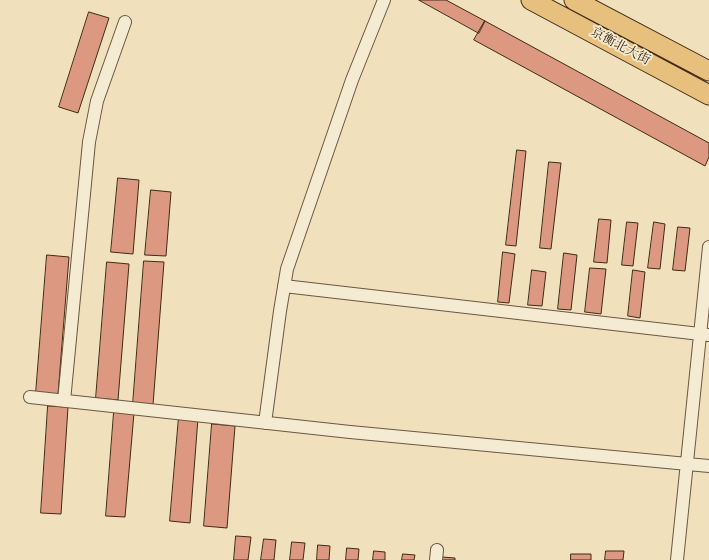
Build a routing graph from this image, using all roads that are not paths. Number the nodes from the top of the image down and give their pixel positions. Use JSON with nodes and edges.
{"nodes":[{"id":1,"x":384,"y":0,"type":"edge"},
{"id":2,"x":531,"y":0,"type":"edge"},
{"id":3,"x":574,"y":0,"type":"edge"},
{"id":4,"x":125,"y":22,"type":"dead end"},
{"id":5,"x":709,"y":71,"type":"edge"},
{"id":6,"x":709,"y":95,"type":"edge"},
{"id":7,"x":709,"y":248,"type":"edge"},
{"id":8,"x":284,"y":286,"type":"junction"},
{"id":9,"x":705,"y":334,"type":"edge"},
{"id":10,"x":30,"y":397,"type":"dead end"},
{"id":11,"x":64,"y":401,"type":"junction"},
{"id":12,"x":265,"y":423,"type":"junction"},
{"id":13,"x":687,"y":464,"type":"junction"},
{"id":14,"x":709,"y":466,"type":"edge"},
{"id":15,"x":677,"y":560,"type":"edge"}],
"edges":[{"from":1,"to":8,"type":"street"},
{"from":2,"to":6,"type":"main road","name":"京衡北大街"},
{"from":3,"to":5,"type":"main road","name":"京衡北大街"},
{"from":4,"to":11,"type":"street"},
{"from":7,"to":9,"type":"street"},
{"from":8,"to":9,"type":"street"},
{"from":8,"to":12,"type":"street"},
{"from":9,"to":13,"type":"street"},
{"from":10,"to":11,"type":"street"},
{"from":11,"to":12,"type":"street"},
{"from":12,"to":13,"type":"street"},
{"from":13,"to":14,"type":"street"},
{"from":13,"to":15,"type":"street"}]}
